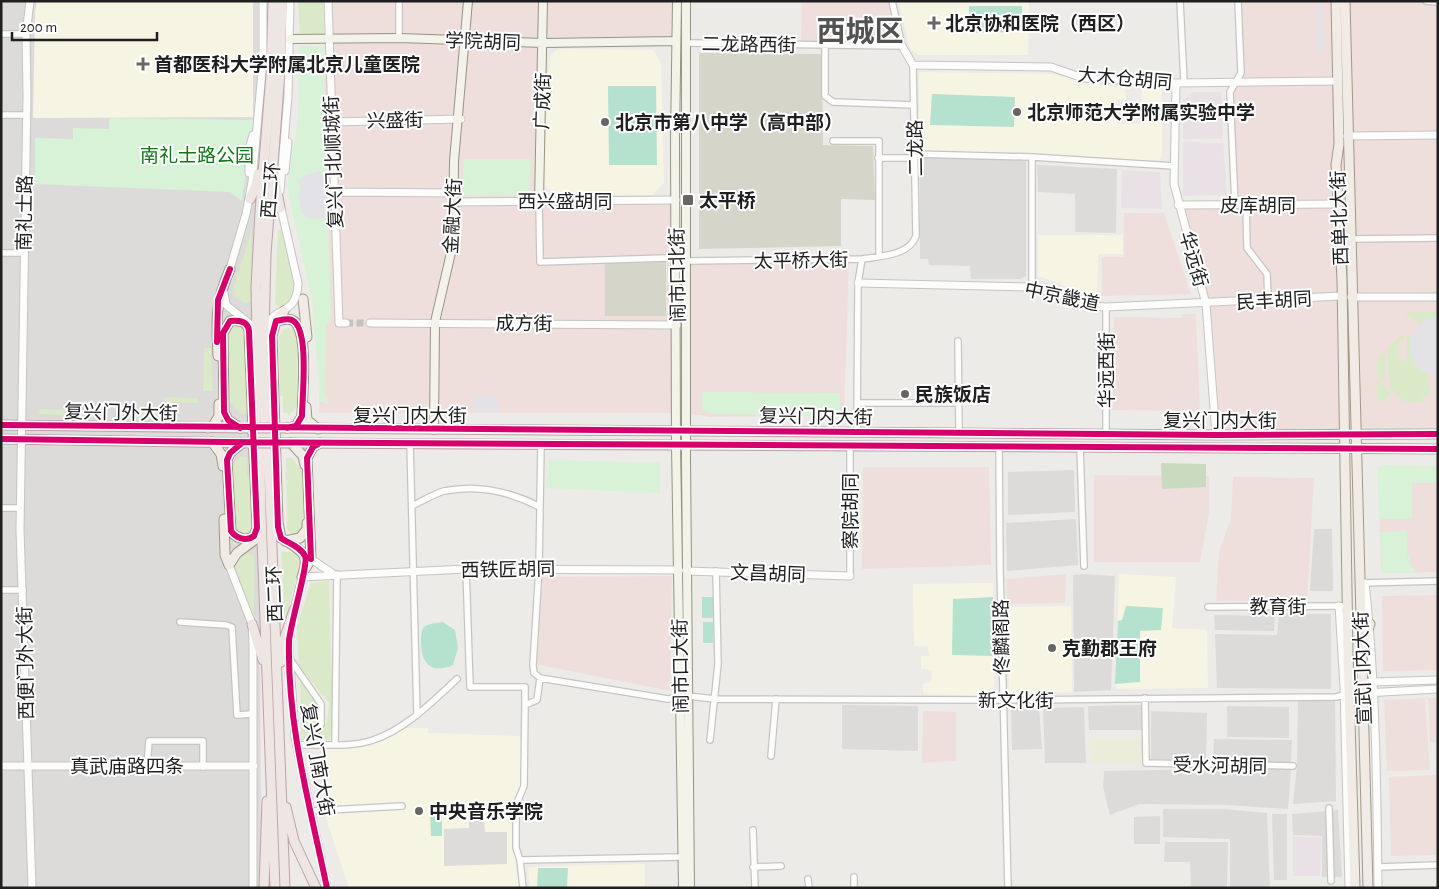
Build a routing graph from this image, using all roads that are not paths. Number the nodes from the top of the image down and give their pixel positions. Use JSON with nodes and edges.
{"nodes":[{"id":1,"x":30,"y":1,"type":"edge"},
{"id":2,"x":263,"y":1,"type":"edge"},
{"id":3,"x":273,"y":1,"type":"edge"},
{"id":4,"x":282,"y":1,"type":"edge"},
{"id":5,"x":290,"y":1,"type":"edge"},
{"id":6,"x":328,"y":1,"type":"edge"},
{"id":7,"x":400,"y":1,"type":"edge"},
{"id":8,"x":470,"y":1,"type":"edge"},
{"id":9,"x":543,"y":1,"type":"edge"},
{"id":10,"x":677,"y":1,"type":"edge"},
{"id":11,"x":686,"y":1,"type":"edge"},
{"id":12,"x":892,"y":1,"type":"edge"},
{"id":13,"x":1180,"y":1,"type":"edge"},
{"id":14,"x":1238,"y":1,"type":"edge"},
{"id":15,"x":1336,"y":1,"type":"edge"},
{"id":16,"x":1345,"y":1,"type":"edge"},
{"id":17,"x":1426,"y":1,"type":"edge"},
{"id":18,"x":1438,"y":2,"type":"edge"},
{"id":19,"x":1,"y":34,"type":"edge"},
{"id":20,"x":26,"y":34,"type":"junction"},
{"id":21,"x":328,"y":38,"type":"junction"},
{"id":22,"x":399,"y":38,"type":"junction"},
{"id":23,"x":290,"y":39,"type":"junction"},
{"id":24,"x":676,"y":41,"type":"junction"},
{"id":25,"x":467,"y":42,"type":"junction"},
{"id":26,"x":543,"y":43,"type":"junction"},
{"id":27,"x":686,"y":43,"type":"junction"},
{"id":28,"x":824,"y":46,"type":"junction"},
{"id":29,"x":902,"y":46,"type":"junction"},
{"id":30,"x":913,"y":64,"type":"junction"},
{"id":31,"x":1338,"y":81,"type":"junction"},
{"id":32,"x":1184,"y":82,"type":"junction"},
{"id":33,"x":1176,"y":83,"type":"junction"},
{"id":34,"x":1236,"y":83,"type":"junction"},
{"id":35,"x":914,"y":105,"type":"junction"},
{"id":36,"x":1,"y":115,"type":"edge"},
{"id":37,"x":25,"y":115,"type":"junction"},
{"id":38,"x":459,"y":119,"type":"junction"},
{"id":39,"x":333,"y":122,"type":"junction"},
{"id":40,"x":1438,"y":134,"type":"edge"},
{"id":41,"x":1348,"y":136,"type":"junction"},
{"id":42,"x":833,"y":141,"type":"dead end"},
{"id":43,"x":915,"y":156,"type":"junction"},
{"id":44,"x":1032,"y":157,"type":"junction"},
{"id":45,"x":878,"y":158,"type":"junction"},
{"id":46,"x":269,"y":160,"type":"junction"},
{"id":47,"x":1174,"y":166,"type":"junction"},
{"id":48,"x":334,"y":192,"type":"junction"},
{"id":49,"x":455,"y":193,"type":"junction"},
{"id":50,"x":250,"y":199,"type":"junction"},
{"id":51,"x":676,"y":200,"type":"junction"},
{"id":52,"x":538,"y":201,"type":"junction"},
{"id":53,"x":457,"y":202,"type":"junction"},
{"id":54,"x":1235,"y":204,"type":"junction"},
{"id":55,"x":1246,"y":204,"type":"junction"},
{"id":56,"x":1338,"y":204,"type":"junction"},
{"id":57,"x":1178,"y":205,"type":"junction"},
{"id":58,"x":280,"y":208,"type":"junction"},
{"id":59,"x":1438,"y":238,"type":"edge"},
{"id":60,"x":1350,"y":239,"type":"junction"},
{"id":61,"x":1,"y":252,"type":"edge"},
{"id":62,"x":23,"y":253,"type":"junction"},
{"id":63,"x":879,"y":256,"type":"junction"},
{"id":64,"x":666,"y":258,"type":"dead end"},
{"id":65,"x":862,"y":259,"type":"junction"},
{"id":66,"x":677,"y":261,"type":"junction"},
{"id":67,"x":687,"y":261,"type":"junction"},
{"id":68,"x":230,"y":269,"type":"junction"},
{"id":69,"x":298,"y":283,"type":"junction"},
{"id":70,"x":858,"y":283,"type":"junction"},
{"id":71,"x":1032,"y":286,"type":"junction"},
{"id":72,"x":1346,"y":297,"type":"junction"},
{"id":73,"x":1438,"y":298,"type":"edge"},
{"id":74,"x":303,"y":299,"type":"joint"},
{"id":75,"x":1268,"y":300,"type":"junction"},
{"id":76,"x":1206,"y":304,"type":"junction"},
{"id":77,"x":1106,"y":307,"type":"junction"},
{"id":78,"x":284,"y":311,"type":"junction"},
{"id":79,"x":242,"y":316,"type":"junction"},
{"id":80,"x":276,"y":320,"type":"junction"},
{"id":81,"x":343,"y":323,"type":"dead end"},
{"id":82,"x":370,"y":323,"type":"tunnel mouth"},
{"id":83,"x":437,"y":323,"type":"junction"},
{"id":84,"x":677,"y":324,"type":"junction"},
{"id":85,"x":248,"y":326,"type":"junction"},
{"id":86,"x":261,"y":337,"type":"junction"},
{"id":87,"x":958,"y":341,"type":"dead end"},
{"id":88,"x":857,"y":403,"type":"junction"},
{"id":89,"x":958,"y":403,"type":"junction"},
{"id":90,"x":1,"y":425,"type":"edge"},
{"id":91,"x":22,"y":425,"type":"junction"},
{"id":92,"x":208,"y":428,"type":"junction"},
{"id":93,"x":240,"y":428,"type":"junction"},
{"id":94,"x":250,"y":428,"type":"joint"},
{"id":95,"x":287,"y":428,"type":"junction"},
{"id":96,"x":318,"y":429,"type":"junction"},
{"id":97,"x":436,"y":430,"type":"junction"},
{"id":98,"x":681,"y":430,"type":"junction"},
{"id":99,"x":857,"y":431,"type":"junction"},
{"id":100,"x":959,"y":432,"type":"junction"},
{"id":101,"x":1106,"y":434,"type":"junction"},
{"id":102,"x":1438,"y":434,"type":"edge"},
{"id":103,"x":1216,"y":435,"type":"junction"},
{"id":104,"x":1344,"y":435,"type":"junction"},
{"id":105,"x":1358,"y":435,"type":"junction"},
{"id":106,"x":1,"y":439,"type":"edge"},
{"id":107,"x":22,"y":439,"type":"junction"},
{"id":108,"x":212,"y":442,"type":"junction"},
{"id":109,"x":246,"y":443,"type":"junction"},
{"id":110,"x":291,"y":443,"type":"junction"},
{"id":111,"x":320,"y":443,"type":"junction"},
{"id":112,"x":410,"y":443,"type":"junction"},
{"id":113,"x":541,"y":444,"type":"junction"},
{"id":114,"x":681,"y":444,"type":"junction"},
{"id":115,"x":850,"y":445,"type":"junction"},
{"id":116,"x":999,"y":446,"type":"junction"},
{"id":117,"x":1080,"y":446,"type":"junction"},
{"id":118,"x":1358,"y":448,"type":"junction"},
{"id":119,"x":1344,"y":449,"type":"junction"},
{"id":120,"x":1438,"y":449,"type":"edge"},
{"id":121,"x":412,"y":506,"type":"junction"},
{"id":122,"x":540,"y":507,"type":"junction"},
{"id":123,"x":1,"y":508,"type":"edge"},
{"id":124,"x":20,"y":508,"type":"junction"},
{"id":125,"x":261,"y":513,"type":"junction"},
{"id":126,"x":271,"y":526,"type":"junction"},
{"id":127,"x":283,"y":539,"type":"junction"},
{"id":128,"x":311,"y":559,"type":"junction"},
{"id":129,"x":229,"y":565,"type":"junction"},
{"id":130,"x":1084,"y":566,"type":"dead end"},
{"id":131,"x":539,"y":568,"type":"junction"},
{"id":132,"x":466,"y":569,"type":"junction"},
{"id":133,"x":413,"y":570,"type":"junction"},
{"id":134,"x":683,"y":570,"type":"junction"},
{"id":135,"x":716,"y":571,"type":"junction"},
{"id":136,"x":304,"y":573,"type":"junction"},
{"id":137,"x":337,"y":574,"type":"junction"},
{"id":138,"x":850,"y":576,"type":"joint"},
{"id":139,"x":1438,"y":581,"type":"edge"},
{"id":140,"x":1362,"y":583,"type":"junction"},
{"id":141,"x":1,"y":590,"type":"edge"},
{"id":142,"x":24,"y":590,"type":"junction"},
{"id":143,"x":1343,"y":606,"type":"junction"},
{"id":144,"x":1208,"y":607,"type":"dead end"},
{"id":145,"x":294,"y":610,"type":"junction"},
{"id":146,"x":180,"y":622,"type":"dead end"},
{"id":147,"x":252,"y":624,"type":"junction"},
{"id":148,"x":1370,"y":624,"type":"junction"},
{"id":149,"x":1362,"y":647,"type":"junction"},
{"id":150,"x":290,"y":659,"type":"junction"},
{"id":151,"x":540,"y":678,"type":"junction"},
{"id":152,"x":457,"y":679,"type":"dead end"},
{"id":153,"x":1438,"y":680,"type":"edge"},
{"id":154,"x":268,"y":683,"type":"junction"},
{"id":155,"x":1365,"y":686,"type":"junction"},
{"id":156,"x":277,"y":687,"type":"junction"},
{"id":157,"x":1438,"y":689,"type":"edge"},
{"id":158,"x":1372,"y":691,"type":"junction"},
{"id":159,"x":1347,"y":694,"type":"junction"},
{"id":160,"x":684,"y":696,"type":"junction"},
{"id":161,"x":1145,"y":698,"type":"junction"},
{"id":162,"x":715,"y":699,"type":"junction"},
{"id":163,"x":776,"y":699,"type":"junction"},
{"id":164,"x":1003,"y":700,"type":"junction"},
{"id":165,"x":525,"y":705,"type":"junction"},
{"id":166,"x":253,"y":714,"type":"junction"},
{"id":167,"x":417,"y":715,"type":"junction"},
{"id":168,"x":710,"y":740,"type":"dead end"},
{"id":169,"x":307,"y":744,"type":"junction"},
{"id":170,"x":335,"y":744,"type":"junction"},
{"id":171,"x":296,"y":745,"type":"junction"},
{"id":172,"x":772,"y":756,"type":"dead end"},
{"id":173,"x":147,"y":766,"type":"junction"},
{"id":174,"x":254,"y":766,"type":"junction"},
{"id":175,"x":271,"y":766,"type":"junction"},
{"id":176,"x":1293,"y":766,"type":"dead end"},
{"id":177,"x":203,"y":767,"type":"junction"},
{"id":178,"x":1,"y":768,"type":"edge"},
{"id":179,"x":27,"y":768,"type":"junction"},
{"id":180,"x":281,"y":778,"type":"junction"},
{"id":181,"x":402,"y":806,"type":"dead end"},
{"id":182,"x":1329,"y":808,"type":"dead end"},
{"id":183,"x":310,"y":811,"type":"junction"},
{"id":184,"x":753,"y":830,"type":"dead end"},
{"id":185,"x":683,"y":857,"type":"junction"},
{"id":186,"x":520,"y":860,"type":"junction"},
{"id":187,"x":1438,"y":865,"type":"edge"},
{"id":188,"x":780,"y":866,"type":"dead end"},
{"id":189,"x":753,"y":867,"type":"junction"},
{"id":190,"x":1378,"y":867,"type":"junction"},
{"id":191,"x":854,"y":877,"type":"dead end"},
{"id":192,"x":808,"y":879,"type":"dead end"},
{"id":193,"x":1331,"y":881,"type":"dead end"},
{"id":194,"x":264,"y":886,"type":"edge"},
{"id":195,"x":275,"y":886,"type":"edge"},
{"id":196,"x":285,"y":886,"type":"edge"},
{"id":197,"x":32,"y":888,"type":"edge"},
{"id":198,"x":253,"y":888,"type":"edge"},
{"id":199,"x":316,"y":888,"type":"edge"},
{"id":200,"x":327,"y":888,"type":"edge"},
{"id":201,"x":524,"y":888,"type":"edge"},
{"id":202,"x":683,"y":888,"type":"edge"},
{"id":203,"x":690,"y":888,"type":"edge"},
{"id":204,"x":755,"y":888,"type":"edge"},
{"id":205,"x":809,"y":888,"type":"edge"},
{"id":206,"x":854,"y":888,"type":"edge"},
{"id":207,"x":1008,"y":888,"type":"edge"},
{"id":208,"x":1349,"y":888,"type":"edge"},
{"id":209,"x":1355,"y":888,"type":"edge"},
{"id":210,"x":1368,"y":888,"type":"edge"},
{"id":211,"x":1378,"y":888,"type":"edge"}],
"edges":[{"from":1,"to":20,"type":"street","name":"南礼士路"},
{"from":2,"to":50,"type":"street"},
{"from":3,"to":46,"type":"highway","name":"西二环"},
{"from":4,"to":46,"type":"highway","name":"西二环"},
{"from":5,"to":23,"type":"street"},
{"from":6,"to":21,"type":"street","name":"复兴门北顺城街"},
{"from":7,"to":22,"type":"street"},
{"from":8,"to":25,"type":"main road","name":"金融大街"},
{"from":9,"to":26,"type":"main road","name":"广成街"},
{"from":10,"to":24,"type":"main road","name":"闹市口北街"},
{"from":11,"to":27,"type":"main road","name":"闹市口北街"},
{"from":12,"to":29,"type":"street"},
{"from":13,"to":32,"type":"street"},
{"from":14,"to":34,"type":"street"},
{"from":15,"to":31,"type":"main road","name":"西单北大街"},
{"from":16,"to":41,"type":"main road","name":"西单北大街"},
{"from":17,"to":18,"type":"street"},
{"from":19,"to":20,"type":"street"},
{"from":20,"to":37,"type":"street","name":"南礼士路"},
{"from":21,"to":22,"type":"main road","name":"学院胡同"},
{"from":21,"to":23,"type":"main road","name":"学院胡同"},
{"from":21,"to":39,"type":"street","name":"复兴门北顺城街"},
{"from":22,"to":25,"type":"main road","name":"学院胡同"},
{"from":23,"to":58,"type":"street"},
{"from":24,"to":26,"type":"main road","name":"学院胡同"},
{"from":24,"to":51,"type":"main road","name":"闹市口北街"},
{"from":25,"to":26,"type":"main road","name":"学院胡同"},
{"from":25,"to":38,"type":"main road","name":"金融大街"},
{"from":26,"to":52,"type":"main road","name":"广成街"},
{"from":27,"to":28,"type":"street","name":"二龙路西街"},
{"from":27,"to":67,"type":"main road","name":"闹市口北街"},
{"from":28,"to":29,"type":"street","name":"二龙路西街"},
{"from":28,"to":35,"type":"street"},
{"from":29,"to":30,"type":"street"},
{"from":30,"to":33,"type":"street","name":"大木仓胡同"},
{"from":30,"to":35,"type":"street","name":"二龙路"},
{"from":31,"to":34,"type":"street","name":"大木仓胡同"},
{"from":31,"to":56,"type":"main road","name":"西单北大街"},
{"from":32,"to":33,"type":"street","name":"大木仓胡同"},
{"from":32,"to":34,"type":"street","name":"大木仓胡同"},
{"from":33,"to":47,"type":"street","name":"华远街"},
{"from":34,"to":54,"type":"street"},
{"from":35,"to":43,"type":"street","name":"二龙路"},
{"from":36,"to":37,"type":"street"},
{"from":37,"to":62,"type":"street","name":"南礼士路"},
{"from":38,"to":39,"type":"street","name":"兴盛街"},
{"from":38,"to":49,"type":"main road","name":"金融大街"},
{"from":38,"to":53,"type":"main road"},
{"from":39,"to":48,"type":"street","name":"复兴门北顺城街"},
{"from":40,"to":41,"type":"street"},
{"from":41,"to":60,"type":"main road","name":"西单北大街"},
{"from":42,"to":45,"type":"street"},
{"from":43,"to":44,"type":"street"},
{"from":43,"to":45,"type":"street"},
{"from":43,"to":63,"type":"street","name":"二龙路"},
{"from":44,"to":47,"type":"street"},
{"from":44,"to":71,"type":"street"},
{"from":45,"to":63,"type":"street"},
{"from":46,"to":50,"type":"highway"},
{"from":46,"to":58,"type":"highway"},
{"from":46,"to":86,"type":"highway","name":"西二环"},
{"from":47,"to":57,"type":"street","name":"华远街"},
{"from":48,"to":49,"type":"street"},
{"from":48,"to":81,"type":"street","name":"复兴门北顺城街"},
{"from":49,"to":53,"type":"main road","name":"金融大街"},
{"from":50,"to":68,"type":"street"},
{"from":51,"to":52,"type":"street","name":"西兴盛胡同"},
{"from":51,"to":66,"type":"main road","name":"闹市口北街"},
{"from":52,"to":53,"type":"street","name":"西兴盛胡同"},
{"from":52,"to":64,"type":"street"},
{"from":53,"to":83,"type":"main road"},
{"from":54,"to":55,"type":"street","name":"皮库胡同"},
{"from":54,"to":57,"type":"street","name":"皮库胡同"},
{"from":55,"to":56,"type":"street","name":"皮库胡同"},
{"from":55,"to":75,"type":"street"},
{"from":56,"to":72,"type":"main road","name":"西单北大街"},
{"from":57,"to":76,"type":"street","name":"华远街"},
{"from":58,"to":69,"type":"street"},
{"from":59,"to":60,"type":"street"},
{"from":60,"to":72,"type":"main road","name":"西单北大街"},
{"from":61,"to":62,"type":"street"},
{"from":62,"to":91,"type":"street","name":"南礼士路"},
{"from":63,"to":65,"type":"street","name":"二龙路"},
{"from":65,"to":67,"type":"street","name":"太平桥大街"},
{"from":65,"to":70,"type":"street","name":"太平桥大街"},
{"from":66,"to":67,"type":"main road"},
{"from":66,"to":84,"type":"main road","name":"闹市口北街"},
{"from":67,"to":98,"type":"main road","name":"闹市口北街"},
{"from":68,"to":79,"type":"street"},
{"from":68,"to":92,"type":"main road"},
{"from":69,"to":74,"type":"street"},
{"from":69,"to":78,"type":"street"},
{"from":70,"to":71,"type":"street","name":"中京畿道"},
{"from":70,"to":88,"type":"street","name":"太平桥大街"},
{"from":71,"to":77,"type":"street","name":"中京畿道"},
{"from":72,"to":73,"type":"street","name":"民丰胡同"},
{"from":72,"to":75,"type":"street","name":"民丰胡同"},
{"from":72,"to":104,"type":"main road","name":"西单北大街"},
{"from":72,"to":105,"type":"main road","name":"西单北大街"},
{"from":74,"to":96,"type":"main road"},
{"from":75,"to":76,"type":"street","name":"民丰胡同"},
{"from":76,"to":77,"type":"street","name":"中京畿道"},
{"from":76,"to":103,"type":"street","name":"华远街"},
{"from":77,"to":101,"type":"street","name":"华远西街"},
{"from":78,"to":80,"type":"main road"},
{"from":78,"to":86,"type":"street"},
{"from":79,"to":85,"type":"main road"},
{"from":79,"to":86,"type":"street"},
{"from":80,"to":95,"type":"main road"},
{"from":80,"to":127,"type":"main road"},
{"from":82,"to":83,"type":"street","name":"成方街"},
{"from":83,"to":84,"type":"street","name":"成方街"},
{"from":83,"to":97,"type":"main road"},
{"from":84,"to":98,"type":"main road","name":"闹市口北街"},
{"from":85,"to":93,"type":"main road"},
{"from":85,"to":109,"type":"main road"},
{"from":86,"to":125,"type":"highway","name":"西二环"},
{"from":86,"to":126,"type":"highway","name":"西二环"},
{"from":87,"to":89,"type":"street"},
{"from":88,"to":89,"type":"street"},
{"from":88,"to":99,"type":"street","name":"太平桥大街"},
{"from":89,"to":100,"type":"street"},
{"from":90,"to":91,"type":"highway","name":"复兴门外大街"},
{"from":91,"to":92,"type":"highway","name":"复兴门外大街"},
{"from":91,"to":107,"type":"street","name":"南礼士路"},
{"from":92,"to":93,"type":"highway","name":"复兴门外大街"},
{"from":93,"to":94,"type":"highway","name":"复兴门外大街"},
{"from":94,"to":95,"type":"highway","name":"复兴门内大街","bridge":true},
{"from":95,"to":96,"type":"highway","name":"复兴门内大街"},
{"from":96,"to":97,"type":"highway","name":"复兴门内大街"},
{"from":97,"to":98,"type":"highway","name":"复兴门内大街"},
{"from":98,"to":99,"type":"highway","name":"复兴门内大街"},
{"from":98,"to":114,"type":"main road","name":"闹市口大街"},
{"from":99,"to":100,"type":"highway","name":"复兴门内大街"},
{"from":100,"to":101,"type":"highway","name":"复兴门内大街"},
{"from":101,"to":103,"type":"highway","name":"复兴门内大街"},
{"from":102,"to":105,"type":"highway","name":"复兴门内大街"},
{"from":103,"to":104,"type":"highway","name":"复兴门内大街"},
{"from":104,"to":105,"type":"highway","name":"复兴门内大街"},
{"from":104,"to":119,"type":"main road","name":"宣武门内大街"},
{"from":105,"to":118,"type":"main road","name":"西单北大街"},
{"from":106,"to":107,"type":"highway","name":"复兴门外大街"},
{"from":107,"to":108,"type":"highway","name":"复兴门外大街"},
{"from":107,"to":124,"type":"street","name":"西便门外大街"},
{"from":108,"to":109,"type":"highway","name":"复兴门外大街"},
{"from":108,"to":129,"type":"main road"},
{"from":109,"to":110,"type":"highway","name":"复兴门外大街","bridge":true},
{"from":110,"to":111,"type":"highway","name":"复兴门内大街"},
{"from":110,"to":127,"type":"main road"},
{"from":111,"to":112,"type":"highway","name":"复兴门内大街"},
{"from":111,"to":128,"type":"main road"},
{"from":112,"to":113,"type":"highway","name":"复兴门内大街"},
{"from":112,"to":121,"type":"street"},
{"from":113,"to":114,"type":"highway","name":"复兴门内大街"},
{"from":113,"to":122,"type":"street"},
{"from":114,"to":115,"type":"highway","name":"复兴门内大街"},
{"from":114,"to":134,"type":"main road","name":"闹市口大街"},
{"from":115,"to":116,"type":"highway","name":"复兴门内大街"},
{"from":115,"to":138,"type":"street","name":"察院胡同"},
{"from":116,"to":117,"type":"highway","name":"复兴门内大街"},
{"from":116,"to":164,"type":"street","name":"佟麟阁路"},
{"from":117,"to":119,"type":"highway","name":"复兴门内大街"},
{"from":117,"to":130,"type":"street"},
{"from":118,"to":119,"type":"highway","name":"复兴门内大街"},
{"from":118,"to":120,"type":"highway","name":"复兴门内大街"},
{"from":118,"to":140,"type":"main road","name":"宣武门内大街"},
{"from":119,"to":143,"type":"main road","name":"宣武门内大街"},
{"from":121,"to":122,"type":"street"},
{"from":121,"to":133,"type":"street"},
{"from":122,"to":131,"type":"street"},
{"from":123,"to":124,"type":"street"},
{"from":124,"to":142,"type":"street","name":"西便门外大街"},
{"from":125,"to":129,"type":"main road"},
{"from":125,"to":154,"type":"highway","name":"西二环"},
{"from":126,"to":127,"type":"main road"},
{"from":126,"to":156,"type":"highway","name":"西二环"},
{"from":127,"to":136,"type":"main road"},
{"from":128,"to":136,"type":"main road"},
{"from":128,"to":137,"type":"street"},
{"from":129,"to":147,"type":"street"},
{"from":131,"to":132,"type":"street","name":"西铁匠胡同"},
{"from":131,"to":134,"type":"street","name":"西铁匠胡同"},
{"from":131,"to":151,"type":"street"},
{"from":132,"to":133,"type":"street","name":"西铁匠胡同"},
{"from":132,"to":165,"type":"street"},
{"from":133,"to":137,"type":"street","name":"西铁匠胡同"},
{"from":133,"to":167,"type":"street"},
{"from":134,"to":135,"type":"street","name":"文昌胡同"},
{"from":134,"to":160,"type":"main road","name":"闹市口大街"},
{"from":135,"to":138,"type":"street","name":"文昌胡同"},
{"from":135,"to":162,"type":"street"},
{"from":136,"to":137,"type":"street","name":"西铁匠胡同"},
{"from":136,"to":145,"type":"street","name":"复兴门南大街"},
{"from":137,"to":170,"type":"street"},
{"from":139,"to":140,"type":"street"},
{"from":140,"to":148,"type":"street"},
{"from":140,"to":149,"type":"main road","name":"宣武门内大街"},
{"from":141,"to":142,"type":"street"},
{"from":142,"to":179,"type":"street","name":"西便门外大街"},
{"from":143,"to":144,"type":"street","name":"教育街"},
{"from":143,"to":159,"type":"main road","name":"宣武门内大街"},
{"from":145,"to":150,"type":"street","name":"复兴门南大街"},
{"from":145,"to":156,"type":"highway"},
{"from":146,"to":166,"type":"street"},
{"from":147,"to":154,"type":"highway"},
{"from":147,"to":166,"type":"street"},
{"from":148,"to":149,"type":"main road"},
{"from":148,"to":155,"type":"street"},
{"from":149,"to":155,"type":"main road","name":"宣武门内大街"},
{"from":150,"to":169,"type":"street"},
{"from":150,"to":171,"type":"street","name":"复兴门南大街"},
{"from":151,"to":160,"type":"street","name":"新文化街"},
{"from":151,"to":165,"type":"street"},
{"from":152,"to":167,"type":"street"},
{"from":153,"to":155,"type":"street"},
{"from":154,"to":175,"type":"highway","name":"西二环"},
{"from":155,"to":158,"type":"street"},
{"from":155,"to":159,"type":"street"},
{"from":155,"to":210,"type":"main road","name":"宣武门内大街"},
{"from":156,"to":180,"type":"highway","name":"西二环"},
{"from":157,"to":158,"type":"street"},
{"from":158,"to":190,"type":"street"},
{"from":159,"to":161,"type":"street","name":"新文化街"},
{"from":159,"to":208,"type":"street"},
{"from":159,"to":209,"type":"main road","name":"宣武门内大街"},
{"from":160,"to":162,"type":"street","name":"新文化街"},
{"from":160,"to":185,"type":"main road","name":"闹市口大街"},
{"from":160,"to":203,"type":"main road","name":"闹市口大街"},
{"from":161,"to":164,"type":"street","name":"新文化街"},
{"from":161,"to":176,"type":"street","name":"受水河胡同"},
{"from":162,"to":163,"type":"street","name":"新文化街"},
{"from":162,"to":168,"type":"street"},
{"from":163,"to":164,"type":"street","name":"新文化街"},
{"from":163,"to":172,"type":"street"},
{"from":164,"to":207,"type":"street","name":"佟麟阁路"},
{"from":165,"to":186,"type":"street"},
{"from":166,"to":174,"type":"street"},
{"from":167,"to":170,"type":"street"},
{"from":169,"to":170,"type":"street"},
{"from":169,"to":171,"type":"street"},
{"from":171,"to":183,"type":"street","name":"复兴门南大街"},
{"from":173,"to":177,"type":"street","name":"真武庙路四条"},
{"from":173,"to":177,"type":"street"},
{"from":173,"to":179,"type":"street","name":"真武庙路四条"},
{"from":174,"to":177,"type":"street","name":"真武庙路四条"},
{"from":174,"to":198,"type":"street"},
{"from":175,"to":194,"type":"highway"},
{"from":175,"to":195,"type":"highway","name":"西二环"},
{"from":178,"to":179,"type":"street","name":"真武庙路四条"},
{"from":179,"to":197,"type":"street","name":"西便门外大街"},
{"from":180,"to":196,"type":"highway","name":"西二环"},
{"from":180,"to":199,"type":"highway"},
{"from":181,"to":183,"type":"street"},
{"from":182,"to":193,"type":"street"},
{"from":183,"to":200,"type":"street","name":"复兴门南大街"},
{"from":184,"to":189,"type":"street"},
{"from":185,"to":186,"type":"street"},
{"from":185,"to":202,"type":"main road","name":"闹市口大街"},
{"from":186,"to":201,"type":"street"},
{"from":187,"to":190,"type":"street"},
{"from":188,"to":189,"type":"street"},
{"from":189,"to":204,"type":"street"},
{"from":190,"to":211,"type":"street"},
{"from":191,"to":206,"type":"street"},
{"from":192,"to":205,"type":"street"}]}
